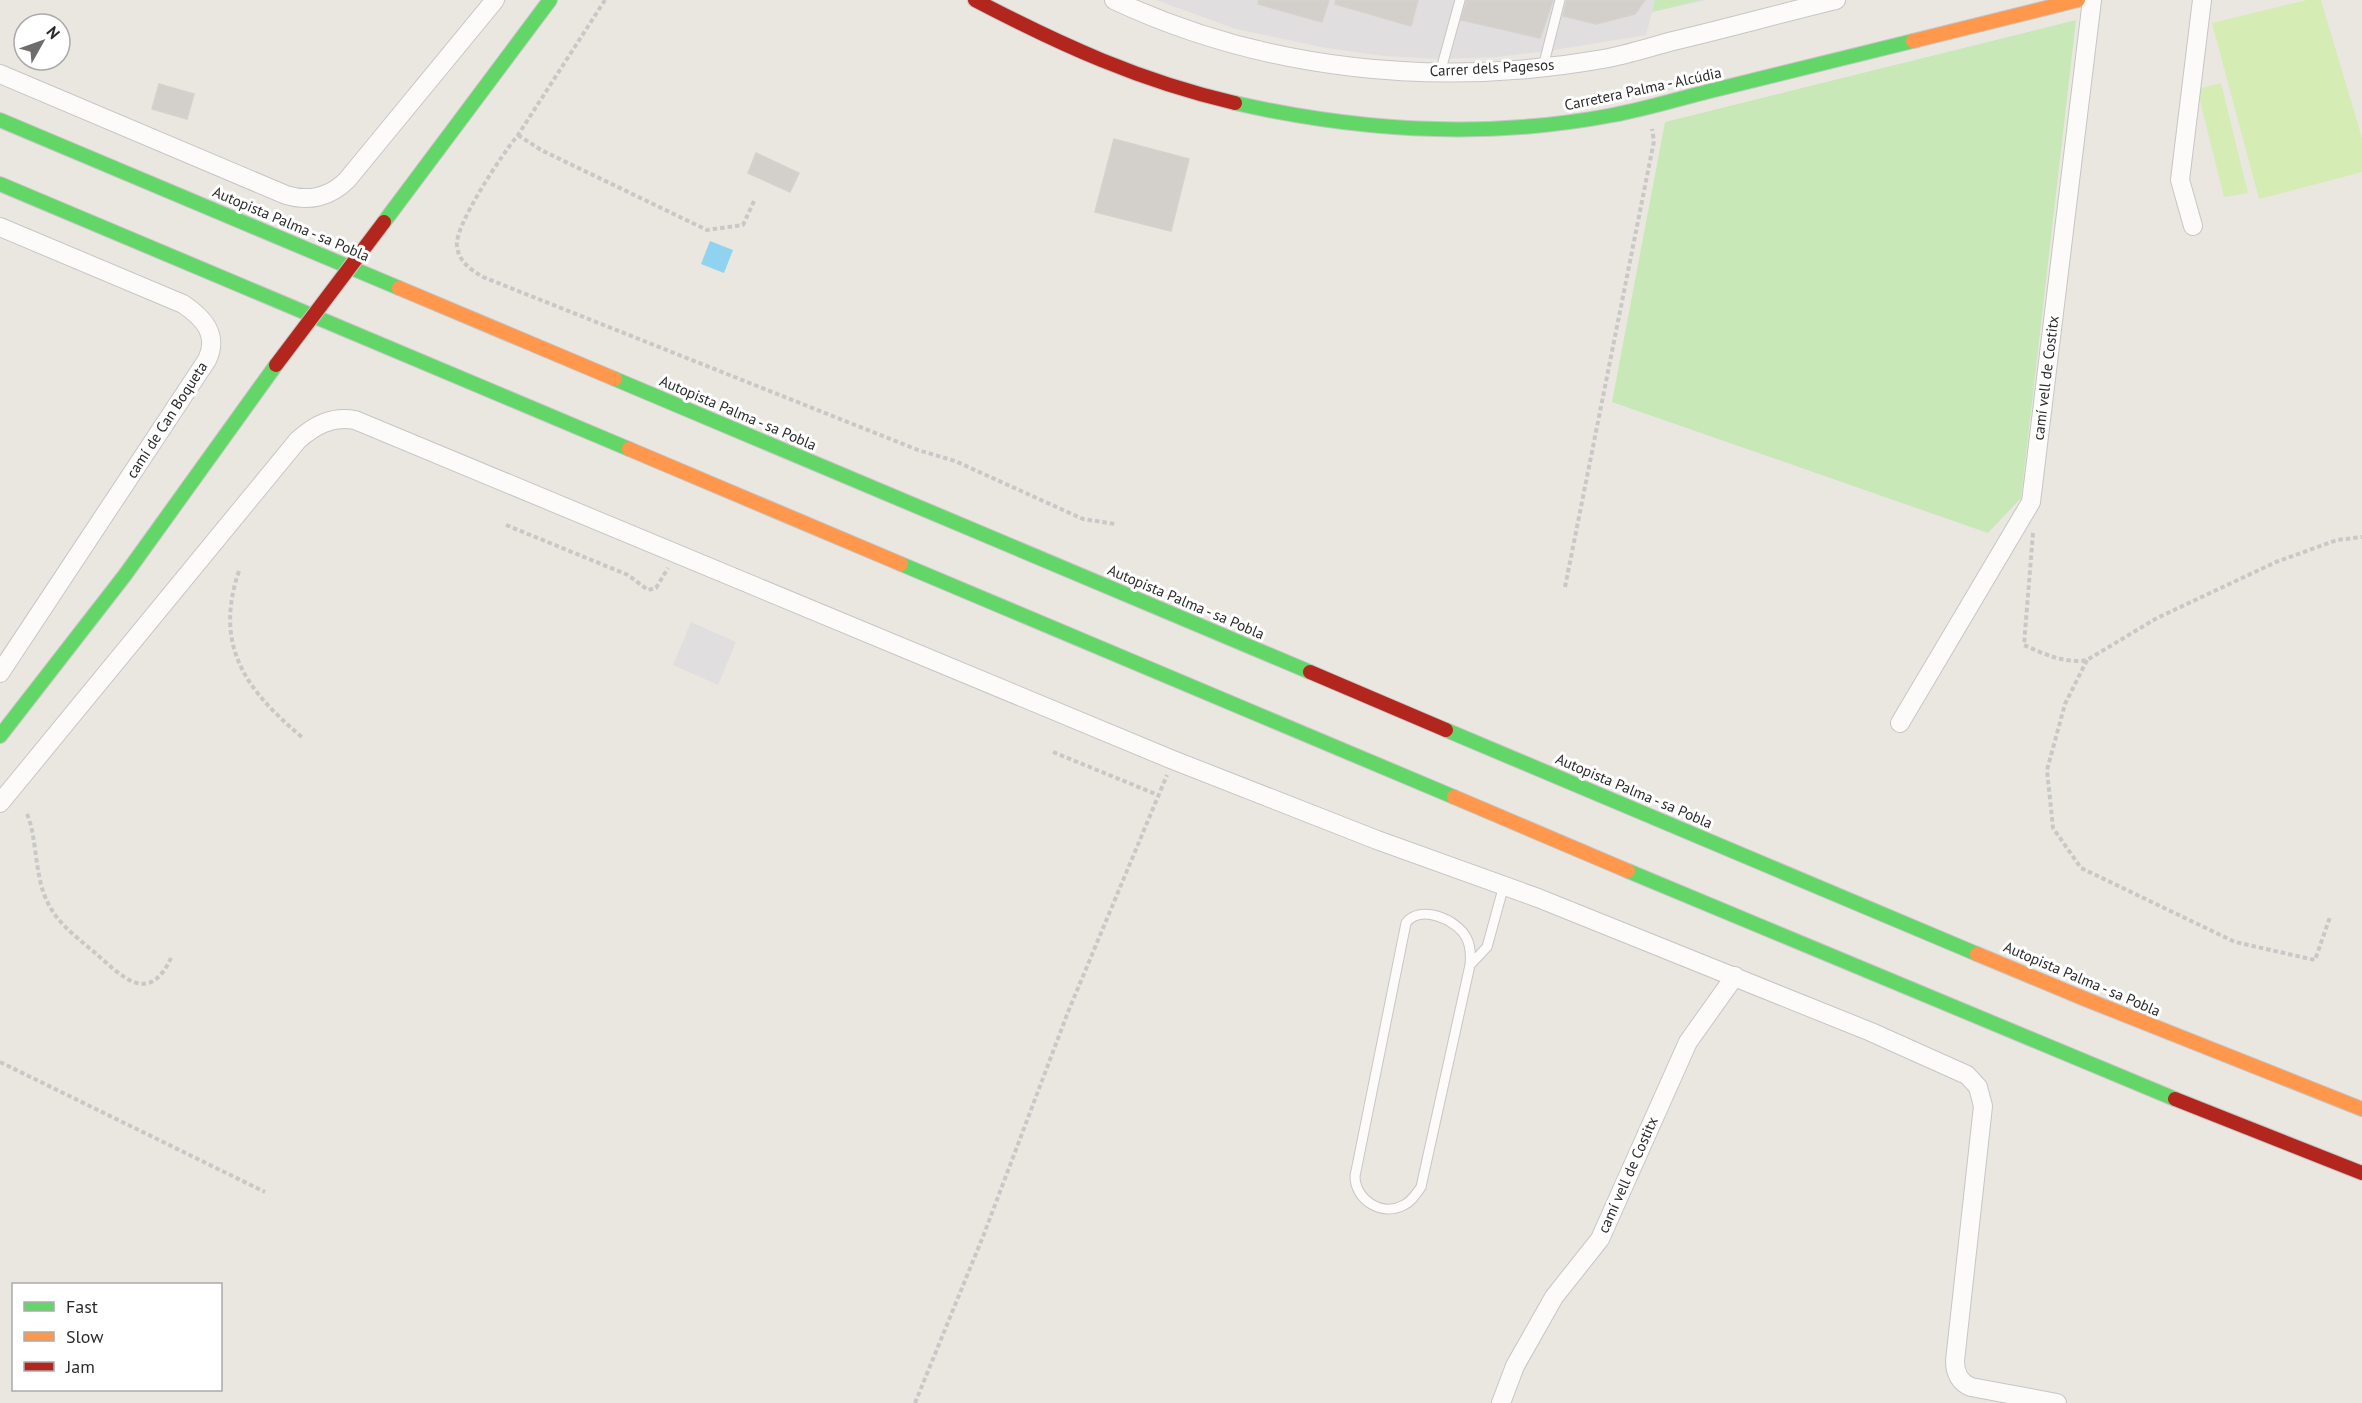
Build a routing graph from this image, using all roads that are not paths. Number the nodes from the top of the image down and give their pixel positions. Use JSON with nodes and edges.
{"nodes":[{"id":1,"x":495,"y":0,"type":"edge"},
{"id":2,"x":550,"y":0,"type":"edge"},
{"id":3,"x":975,"y":0,"type":"edge"},
{"id":4,"x":1114,"y":0,"type":"edge"},
{"id":5,"x":1460,"y":0,"type":"edge"},
{"id":6,"x":1560,"y":0,"type":"edge"},
{"id":7,"x":1833,"y":0,"type":"edge"},
{"id":8,"x":2078,"y":0,"type":"edge"},
{"id":9,"x":2092,"y":0,"type":"edge"},
{"id":10,"x":2202,"y":0,"type":"edge"},
{"id":11,"x":1543,"y":67,"type":"junction"},
{"id":12,"x":1439,"y":73,"type":"junction"},
{"id":13,"x":0,"y":74,"type":"edge"},
{"id":14,"x":0,"y":120,"type":"edge"},
{"id":15,"x":0,"y":184,"type":"edge"},
{"id":16,"x":2193,"y":226,"type":"dead end"},
{"id":17,"x":0,"y":227,"type":"edge"},
{"id":18,"x":0,"y":673,"type":"edge"},
{"id":19,"x":1900,"y":723,"type":"dead end"},
{"id":20,"x":0,"y":736,"type":"edge"},
{"id":21,"x":0,"y":803,"type":"edge"},
{"id":22,"x":1504,"y":885,"type":"junction"},
{"id":23,"x":1470,"y":965,"type":"junction"},
{"id":24,"x":1735,"y":976,"type":"junction"},
{"id":25,"x":2362,"y":1109,"type":"edge"},
{"id":26,"x":2362,"y":1173,"type":"edge"},
{"id":27,"x":1501,"y":1403,"type":"edge"},
{"id":28,"x":2057,"y":1403,"type":"edge"}],
"edges":[{"from":1,"to":13,"type":"street"},
{"from":2,"to":20,"type":"main road","bridge":true},
{"from":3,"to":8,"type":"main road","name":"Carretera Palma - Alcúdia"},
{"from":4,"to":12,"type":"street","name":"Carrer dels Pagesos"},
{"from":5,"to":12,"type":"lane"},
{"from":6,"to":11,"type":"lane"},
{"from":7,"to":11,"type":"street","name":"Carrer dels Pagesos"},
{"from":9,"to":19,"type":"street","name":"camí vell de Costitx"},
{"from":10,"to":16,"type":"street"},
{"from":11,"to":12,"type":"street","name":"Carrer dels Pagesos"},
{"from":14,"to":25,"type":"main road","name":"Autopista Palma - sa Pobla"},
{"from":15,"to":26,"type":"main road"},
{"from":17,"to":18,"type":"street","name":"camí de Can Boqueta"},
{"from":21,"to":22,"type":"street"},
{"from":22,"to":23,"type":"lane"},
{"from":22,"to":24,"type":"street"},
{"from":23,"to":23,"type":"lane"},
{"from":24,"to":27,"type":"street","name":"camí vell de Costitx"},
{"from":24,"to":28,"type":"street"}]}
